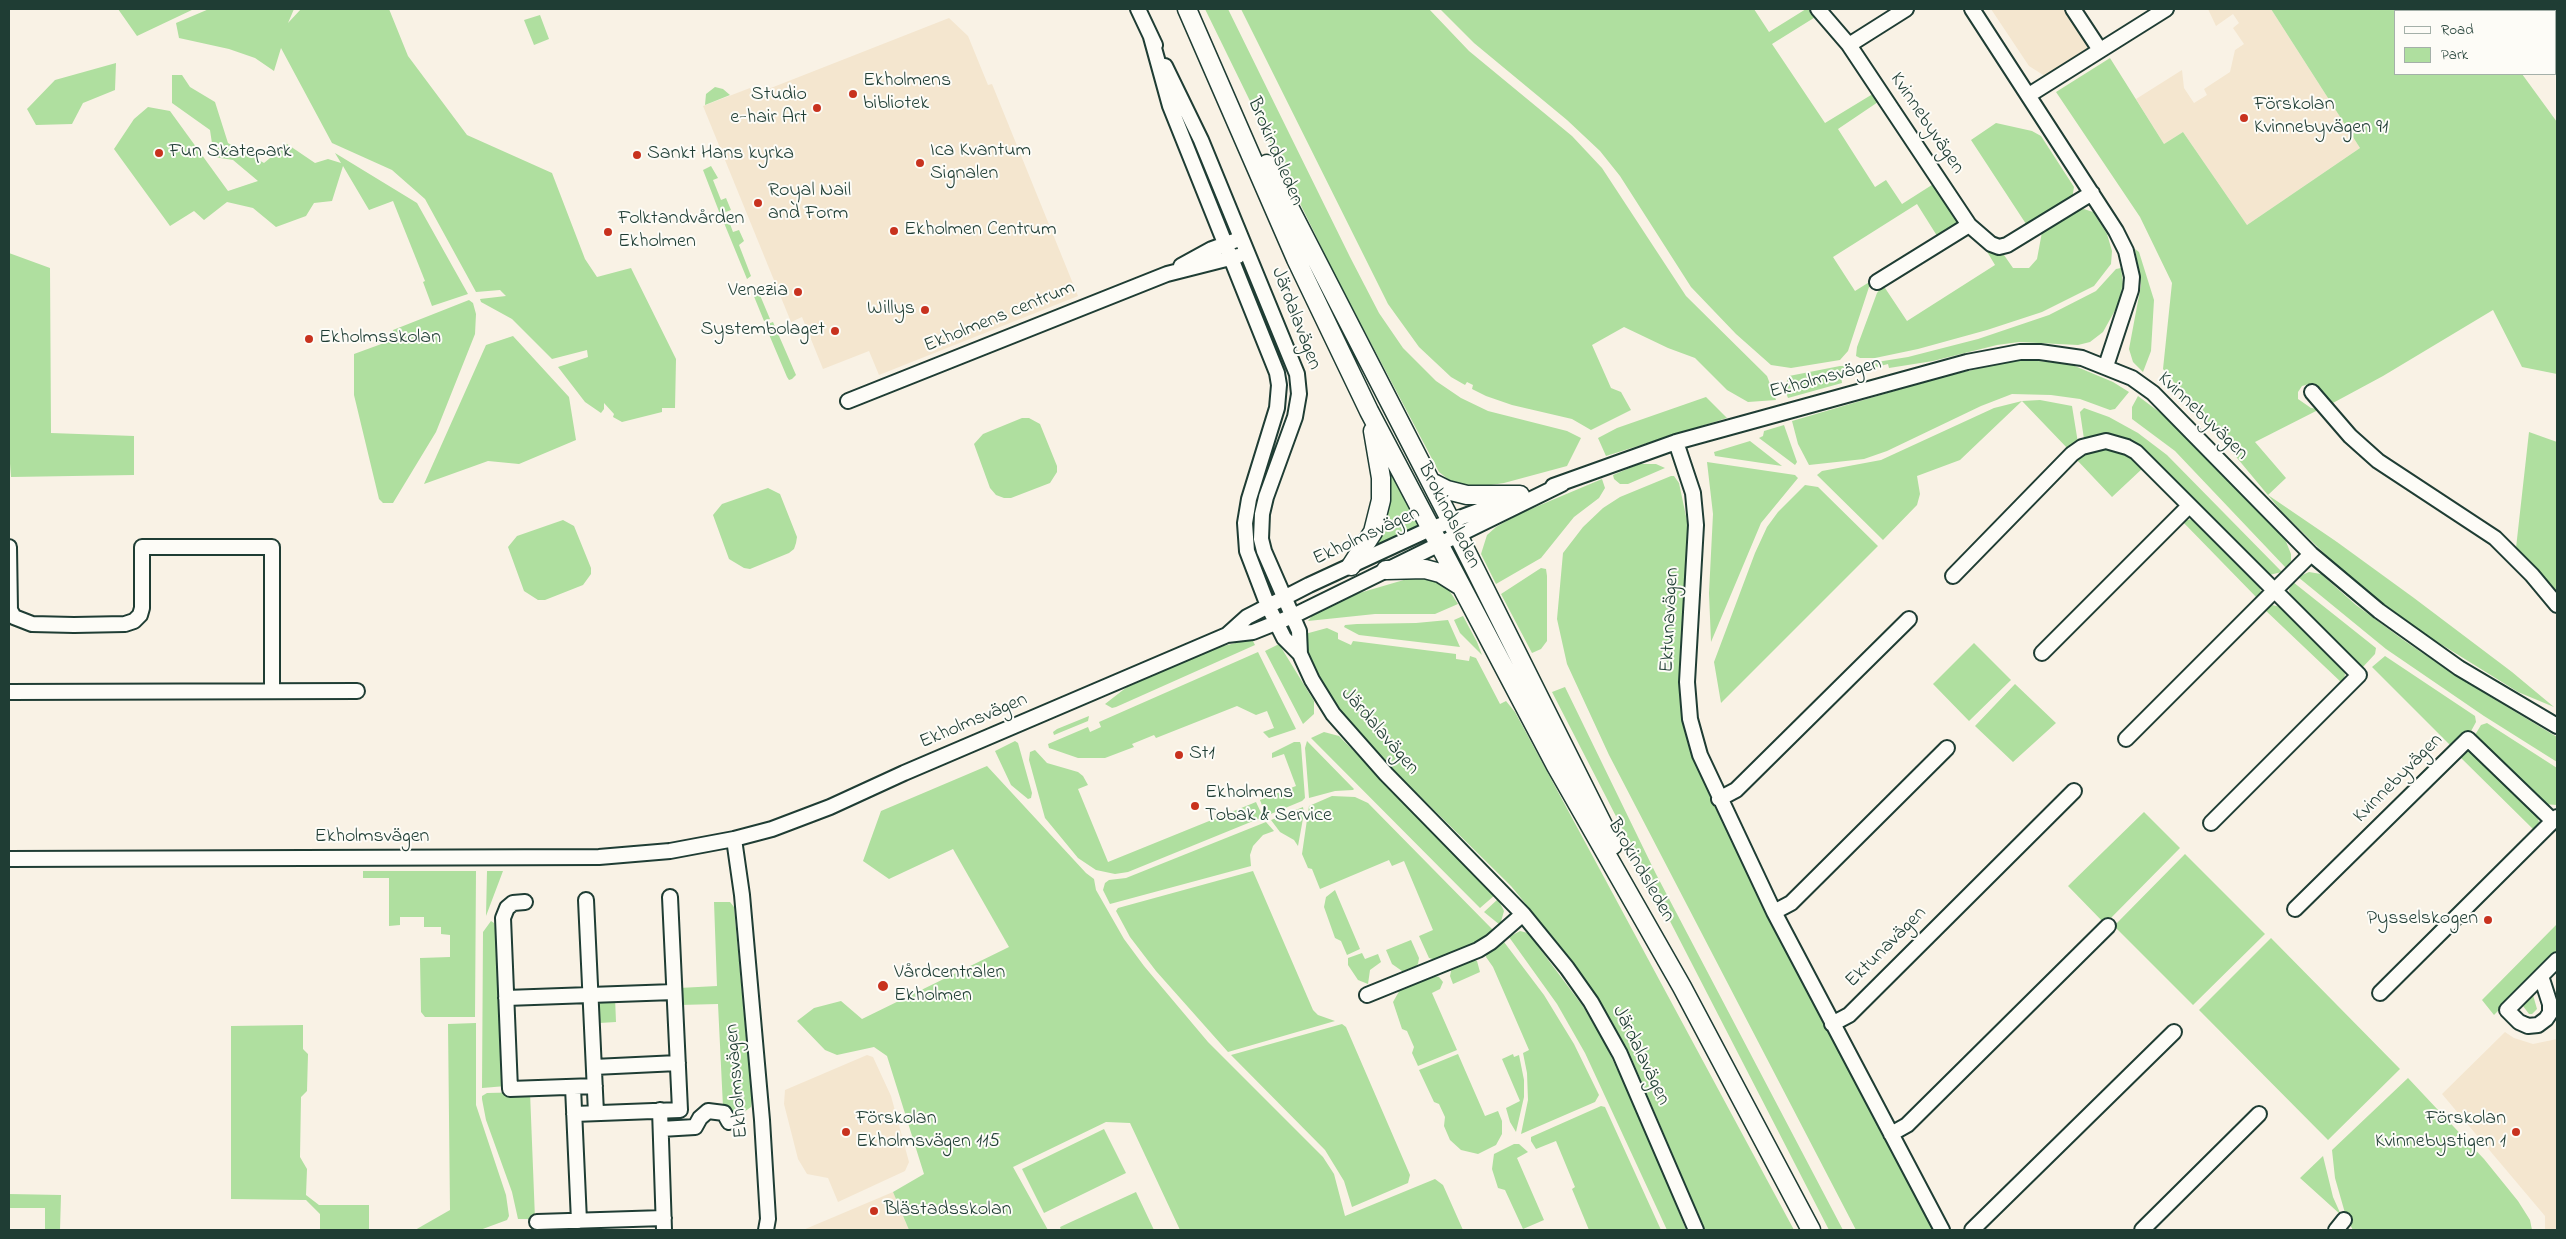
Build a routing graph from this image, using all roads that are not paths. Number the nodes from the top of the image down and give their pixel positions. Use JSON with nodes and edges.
{"nodes":[{"id":1,"x":1138,"y":9,"type":"edge"},
{"id":2,"x":1188,"y":9,"type":"edge"},
{"id":3,"x":1818,"y":9,"type":"edge"},
{"id":4,"x":1906,"y":9,"type":"edge"},
{"id":5,"x":1972,"y":9,"type":"edge"},
{"id":6,"x":2073,"y":9,"type":"edge"},
{"id":7,"x":2166,"y":9,"type":"edge"},
{"id":8,"x":1151,"y":37,"type":"junction"},
{"id":9,"x":1849,"y":45,"type":"junction"},
{"id":10,"x":1206,"y":49,"type":"junction"},
{"id":11,"x":2100,"y":50,"type":"junction"},
{"id":12,"x":2029,"y":95,"type":"junction"},
{"id":13,"x":2092,"y":193,"type":"junction"},
{"id":14,"x":1969,"y":226,"type":"junction"},
{"id":15,"x":1242,"y":238,"type":"junction"},
{"id":16,"x":1225,"y":244,"type":"junction"},
{"id":17,"x":1248,"y":253,"type":"junction"},
{"id":18,"x":1231,"y":258,"type":"junction"},
{"id":19,"x":1167,"y":274,"type":"junction"},
{"id":20,"x":1877,"y":282,"type":"dead end"},
{"id":21,"x":2106,"y":366,"type":"junction"},
{"id":22,"x":2312,"y":392,"type":"dead end"},
{"id":23,"x":848,"y":401,"type":"dead end"},
{"id":24,"x":1369,"y":411,"type":"junction"},
{"id":25,"x":1676,"y":442,"type":"junction"},
{"id":26,"x":1431,"y":482,"type":"junction"},
{"id":27,"x":1562,"y":484,"type":"junction"},
{"id":28,"x":1520,"y":495,"type":"junction"},
{"id":29,"x":2189,"y":506,"type":"junction"},
{"id":30,"x":1455,"y":528,"type":"junction"},
{"id":31,"x":1430,"y":529,"type":"junction"},
{"id":32,"x":1438,"y":545,"type":"junction"},
{"id":33,"x":9,"y":547,"type":"edge"},
{"id":34,"x":2311,"y":554,"type":"junction"},
{"id":35,"x":1352,"y":566,"type":"junction"},
{"id":36,"x":1386,"y":570,"type":"junction"},
{"id":37,"x":1953,"y":576,"type":"dead end"},
{"id":38,"x":1459,"y":585,"type":"junction"},
{"id":39,"x":2274,"y":591,"type":"junction"},
{"id":40,"x":1285,"y":598,"type":"junction"},
{"id":41,"x":2557,"y":605,"type":"edge"},
{"id":42,"x":1268,"y":606,"type":"junction"},
{"id":43,"x":1293,"y":616,"type":"junction"},
{"id":44,"x":1909,"y":619,"type":"dead end"},
{"id":45,"x":1276,"y":623,"type":"junction"},
{"id":46,"x":1227,"y":635,"type":"junction"},
{"id":47,"x":2042,"y":653,"type":"dead end"},
{"id":48,"x":1300,"y":654,"type":"junction"},
{"id":49,"x":272,"y":690,"type":"junction"},
{"id":50,"x":357,"y":690,"type":"dead end"},
{"id":51,"x":9,"y":692,"type":"edge"},
{"id":52,"x":2557,"y":726,"type":"edge"},
{"id":53,"x":2126,"y":739,"type":"dead end"},
{"id":54,"x":1947,"y":748,"type":"dead end"},
{"id":55,"x":2074,"y":792,"type":"dead end"},
{"id":56,"x":1719,"y":799,"type":"junction"},
{"id":57,"x":2555,"y":819,"type":"edge"},
{"id":58,"x":2211,"y":823,"type":"dead end"},
{"id":59,"x":734,"y":839,"type":"junction"},
{"id":60,"x":9,"y":859,"type":"edge"},
{"id":61,"x":670,"y":897,"type":"dead end"},
{"id":62,"x":586,"y":900,"type":"dead end"},
{"id":63,"x":525,"y":902,"type":"dead end"},
{"id":64,"x":2295,"y":909,"type":"dead end"},
{"id":65,"x":1774,"y":912,"type":"junction"},
{"id":66,"x":1523,"y":914,"type":"junction"},
{"id":67,"x":2108,"y":926,"type":"dead end"},
{"id":68,"x":2557,"y":960,"type":"edge"},
{"id":69,"x":2541,"y":976,"type":"dead end"},
{"id":70,"x":1682,"y":987,"type":"junction"},
{"id":71,"x":674,"y":992,"type":"junction"},
{"id":72,"x":2380,"y":993,"type":"dead end"},
{"id":73,"x":1367,"y":995,"type":"dead end"},
{"id":74,"x":590,"y":996,"type":"junction"},
{"id":75,"x":506,"y":998,"type":"junction"},
{"id":76,"x":1832,"y":1024,"type":"junction"},
{"id":77,"x":2174,"y":1032,"type":"dead end"},
{"id":78,"x":678,"y":1063,"type":"junction"},
{"id":79,"x":594,"y":1067,"type":"junction"},
{"id":80,"x":595,"y":1086,"type":"junction"},
{"id":81,"x":573,"y":1087,"type":"junction"},
{"id":82,"x":660,"y":1110,"type":"junction"},
{"id":83,"x":596,"y":1113,"type":"junction"},
{"id":84,"x":574,"y":1114,"type":"junction"},
{"id":85,"x":2259,"y":1114,"type":"dead end"},
{"id":86,"x":729,"y":1122,"type":"dead end"},
{"id":87,"x":661,"y":1130,"type":"junction"},
{"id":88,"x":1891,"y":1134,"type":"junction"},
{"id":89,"x":579,"y":1221,"type":"junction"},
{"id":90,"x":536,"y":1222,"type":"dead end"},
{"id":91,"x":664,"y":1224,"type":"edge"},
{"id":92,"x":766,"y":1230,"type":"edge"},
{"id":93,"x":1696,"y":1230,"type":"edge"},
{"id":94,"x":1811,"y":1230,"type":"edge"},
{"id":95,"x":1942,"y":1230,"type":"edge"},
{"id":96,"x":1972,"y":1230,"type":"edge"},
{"id":97,"x":2142,"y":1230,"type":"edge"}],
"edges":[{"from":1,"to":8,"type":"street","name":"Järdalavägen"},
{"from":2,"to":10,"type":"main road","name":"Brokindsleden"},
{"from":3,"to":9,"type":"street","name":"Kvinnebyvägen"},
{"from":4,"to":9,"type":"street"},
{"from":5,"to":12,"type":"street"},
{"from":6,"to":11,"type":"street"},
{"from":7,"to":11,"type":"street"},
{"from":8,"to":15,"type":"street","name":"Järdalavägen"},
{"from":8,"to":16,"type":"street","name":"Järdalavägen"},
{"from":9,"to":14,"type":"street","name":"Kvinnebyvägen"},
{"from":10,"to":24,"type":"main road","name":"Brokindsleden"},
{"from":10,"to":26,"type":"main road","name":"Brokindsleden"},
{"from":11,"to":12,"type":"street"},
{"from":12,"to":13,"type":"street"},
{"from":13,"to":14,"type":"street","name":"Kvinnebyvägen"},
{"from":13,"to":21,"type":"street"},
{"from":14,"to":20,"type":"street"},
{"from":15,"to":16,"type":"street","name":"Ekholmens centrum"},
{"from":15,"to":17,"type":"street","name":"Järdalavägen"},
{"from":16,"to":18,"type":"street","name":"Järdalavägen"},
{"from":16,"to":19,"type":"street","name":"Ekholmens centrum"},
{"from":17,"to":18,"type":"street","name":"Ekholmens centrum"},
{"from":17,"to":40,"type":"street","name":"Järdalavägen"},
{"from":18,"to":19,"type":"street","name":"Ekholmens centrum"},
{"from":18,"to":42,"type":"street","name":"Järdalavägen"},
{"from":19,"to":23,"type":"street","name":"Ekholmens centrum"},
{"from":21,"to":25,"type":"street","name":"Ekholmsvägen"},
{"from":21,"to":34,"type":"street","name":"Kvinnebyvägen"},
{"from":22,"to":41,"type":"street"},
{"from":24,"to":31,"type":"main road","name":"Brokindsleden"},
{"from":24,"to":35,"type":"main road"},
{"from":25,"to":27,"type":"street","name":"Ekholmsvägen"},
{"from":25,"to":56,"type":"street","name":"Ektunavägen"},
{"from":26,"to":28,"type":"main road"},
{"from":26,"to":30,"type":"main road","name":"Brokindsleden"},
{"from":27,"to":28,"type":"street","name":"Ekholmsvägen"},
{"from":27,"to":30,"type":"street","name":"Ekholmsvägen"},
{"from":28,"to":30,"type":"street","name":"Ekholmsvägen"},
{"from":29,"to":37,"type":"street"},
{"from":29,"to":39,"type":"street"},
{"from":29,"to":47,"type":"street"},
{"from":30,"to":31,"type":"street","name":"Ekholmsvägen"},
{"from":30,"to":32,"type":"street","name":"Ekholmsvägen"},
{"from":30,"to":70,"type":"main road","name":"Brokindsleden"},
{"from":31,"to":32,"type":"main road","name":"Brokindsleden"},
{"from":31,"to":35,"type":"street","name":"Ekholmsvägen"},
{"from":32,"to":36,"type":"street","name":"Ekholmsvägen"},
{"from":32,"to":38,"type":"main road","name":"Brokindsleden"},
{"from":33,"to":49,"type":"street"},
{"from":34,"to":39,"type":"street"},
{"from":34,"to":52,"type":"street","name":"Kvinnebyvägen"},
{"from":35,"to":40,"type":"street","name":"Ekholmsvägen"},
{"from":36,"to":38,"type":"main road"},
{"from":36,"to":43,"type":"street","name":"Ekholmsvägen"},
{"from":38,"to":70,"type":"main road","name":"Brokindsleden"},
{"from":39,"to":53,"type":"street"},
{"from":39,"to":58,"type":"street"},
{"from":40,"to":42,"type":"street","name":"Ekholmsvägen"},
{"from":40,"to":43,"type":"street","name":"Järdalavägen"},
{"from":42,"to":45,"type":"street","name":"Järdalavägen"},
{"from":42,"to":46,"type":"street","name":"Ekholmsvägen"},
{"from":43,"to":45,"type":"street","name":"Ekholmsvägen"},
{"from":43,"to":48,"type":"street","name":"Järdalavägen"},
{"from":44,"to":56,"type":"street"},
{"from":45,"to":46,"type":"street","name":"Ekholmsvägen"},
{"from":45,"to":48,"type":"street","name":"Järdalavägen"},
{"from":46,"to":59,"type":"street","name":"Ekholmsvägen"},
{"from":48,"to":66,"type":"street","name":"Järdalavägen"},
{"from":49,"to":50,"type":"street"},
{"from":49,"to":51,"type":"street"},
{"from":54,"to":65,"type":"street"},
{"from":55,"to":76,"type":"street","name":"Ektunavägen"},
{"from":56,"to":65,"type":"street","name":"Ektunavägen"},
{"from":57,"to":64,"type":"street","name":"Kvinnebyvägen"},
{"from":57,"to":72,"type":"street","name":"Kvinnebyvägen"},
{"from":59,"to":60,"type":"street","name":"Ekholmsvägen"},
{"from":59,"to":92,"type":"street","name":"Ekholmsvägen"},
{"from":61,"to":71,"type":"street"},
{"from":62,"to":74,"type":"street"},
{"from":63,"to":75,"type":"street"},
{"from":65,"to":76,"type":"street","name":"Ektunavägen"},
{"from":66,"to":73,"type":"street"},
{"from":66,"to":93,"type":"street","name":"Järdalavägen"},
{"from":67,"to":88,"type":"street"},
{"from":68,"to":69,"type":"street"},
{"from":70,"to":94,"type":"main road","name":"Brokindsleden"},
{"from":71,"to":74,"type":"street"},
{"from":71,"to":78,"type":"street"},
{"from":74,"to":75,"type":"street"},
{"from":74,"to":79,"type":"street"},
{"from":75,"to":81,"type":"street"},
{"from":76,"to":88,"type":"street","name":"Ektunavägen"},
{"from":77,"to":96,"type":"street"},
{"from":78,"to":79,"type":"street"},
{"from":78,"to":82,"type":"street"},
{"from":79,"to":80,"type":"street"},
{"from":80,"to":81,"type":"street"},
{"from":80,"to":83,"type":"street"},
{"from":81,"to":84,"type":"street"},
{"from":82,"to":83,"type":"street"},
{"from":82,"to":87,"type":"street"},
{"from":83,"to":84,"type":"street"},
{"from":84,"to":89,"type":"street"},
{"from":85,"to":97,"type":"street"},
{"from":86,"to":87,"type":"street","name":"Ekholmsvägen"},
{"from":87,"to":91,"type":"street"},
{"from":88,"to":95,"type":"street","name":"Ektunavägen"},
{"from":89,"to":90,"type":"street"},
{"from":89,"to":91,"type":"street"}]}
